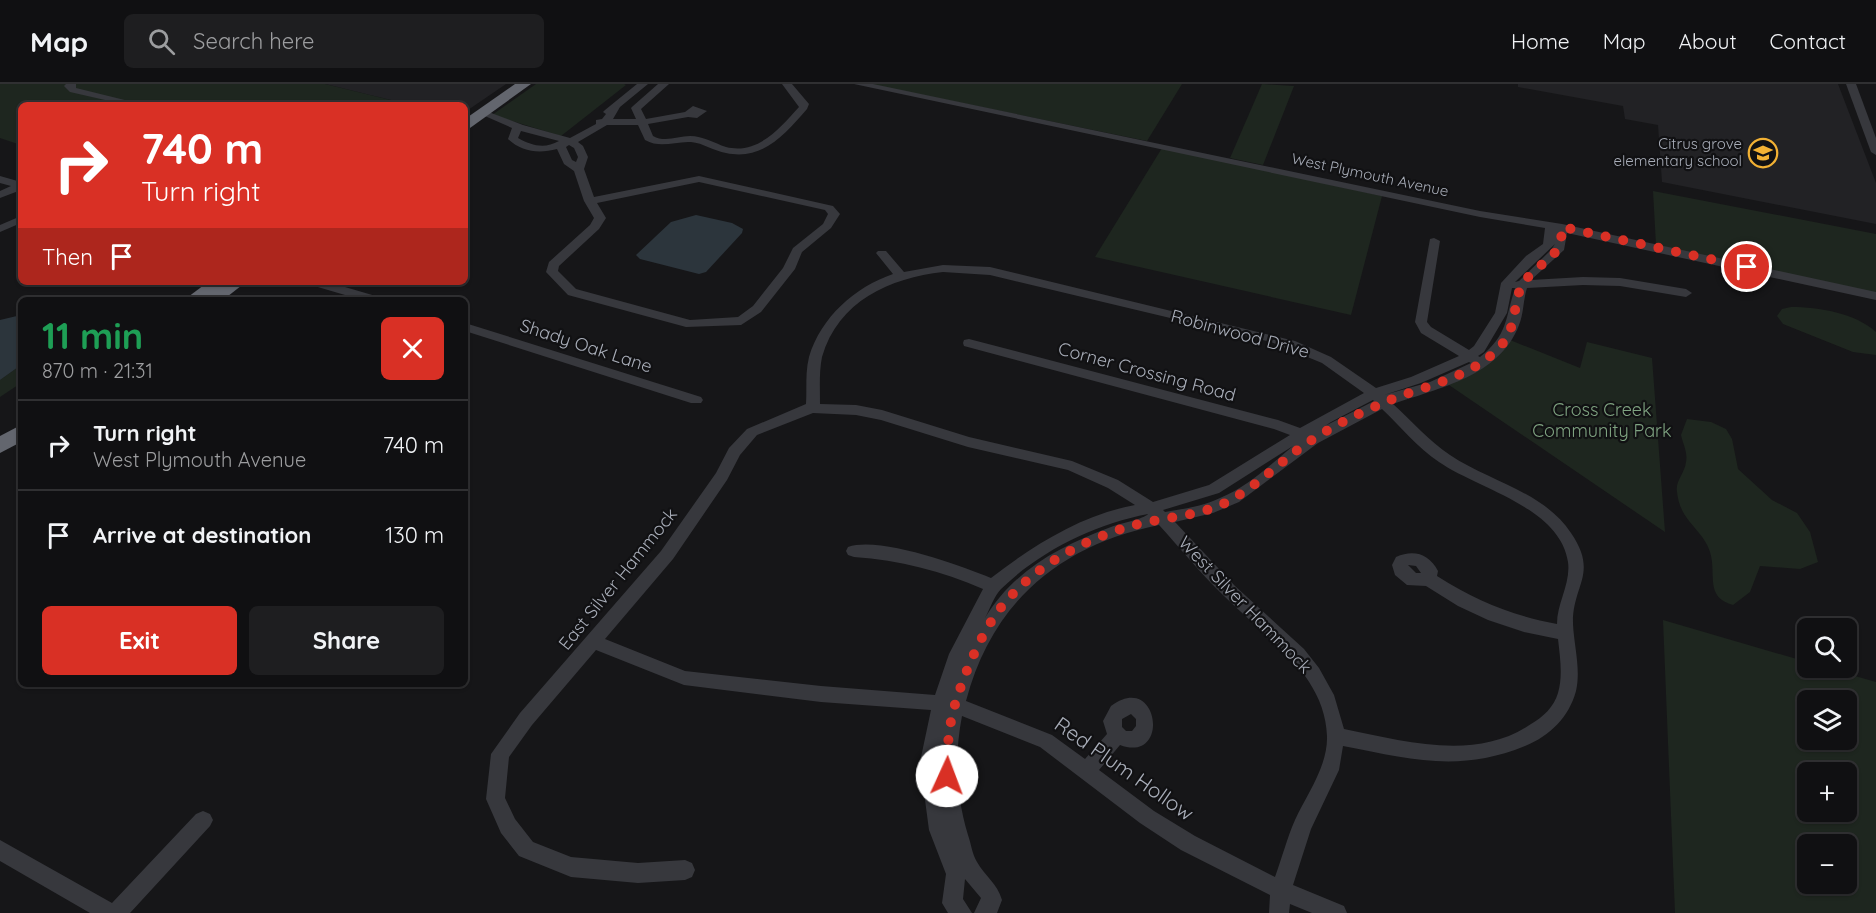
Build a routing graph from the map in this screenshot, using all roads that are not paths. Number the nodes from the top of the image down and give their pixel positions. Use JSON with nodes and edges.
{"nodes":[{"id":1,"x":71,"y":84,"type":"edge"},
{"id":2,"x":510,"y":84,"type":"edge"},
{"id":3,"x":524,"y":84,"type":"edge"},
{"id":4,"x":643,"y":84,"type":"edge"},
{"id":5,"x":664,"y":84,"type":"edge"},
{"id":6,"x":787,"y":84,"type":"edge"},
{"id":7,"x":859,"y":84,"type":"edge"},
{"id":8,"x":1851,"y":84,"type":"edge"},
{"id":9,"x":127,"y":102,"type":"edge"},
{"id":10,"x":688,"y":114,"type":"dead end"},
{"id":11,"x":472,"y":115,"type":"edge"},
{"id":12,"x":643,"y":122,"type":"junction"},
{"id":13,"x":601,"y":125,"type":"junction"},
{"id":14,"x":516,"y":129,"type":"junction"},
{"id":15,"x":564,"y":146,"type":"junction"},
{"id":16,"x":1876,"y":152,"type":"edge"},
{"id":17,"x":579,"y":169,"type":"junction"},
{"id":18,"x":0,"y":179,"type":"edge"},
{"id":19,"x":18,"y":185,"type":"edge"},
{"id":20,"x":18,"y":187,"type":"edge"},
{"id":21,"x":0,"y":195,"type":"edge"},
{"id":22,"x":590,"y":201,"type":"junction"},
{"id":23,"x":18,"y":220,"type":"edge"},
{"id":24,"x":1556,"y":226,"type":"junction"},
{"id":25,"x":0,"y":229,"type":"edge"},
{"id":26,"x":1434,"y":241,"type":"dead end"},
{"id":27,"x":882,"y":253,"type":"dead end"},
{"id":28,"x":901,"y":276,"type":"junction"},
{"id":29,"x":1507,"y":283,"type":"junction"},
{"id":30,"x":215,"y":285,"type":"edge"},
{"id":31,"x":234,"y":285,"type":"edge"},
{"id":32,"x":325,"y":285,"type":"edge"},
{"id":33,"x":1522,"y":286,"type":"junction"},
{"id":34,"x":1686,"y":293,"type":"dead end"},
{"id":35,"x":1876,"y":296,"type":"edge"},
{"id":36,"x":197,"y":297,"type":"edge"},
{"id":37,"x":216,"y":297,"type":"edge"},
{"id":38,"x":365,"y":297,"type":"edge"},
{"id":39,"x":468,"y":328,"type":"edge"},
{"id":40,"x":969,"y":343,"type":"dead end"},
{"id":41,"x":1475,"y":360,"type":"junction"},
{"id":42,"x":1379,"y":398,"type":"junction"},
{"id":43,"x":696,"y":400,"type":"dead end"},
{"id":44,"x":813,"y":408,"type":"junction"},
{"id":45,"x":18,"y":419,"type":"edge"},
{"id":46,"x":0,"y":431,"type":"edge"},
{"id":47,"x":18,"y":434,"type":"edge"},
{"id":48,"x":1308,"y":437,"type":"junction"},
{"id":49,"x":0,"y":446,"type":"edge"},
{"id":50,"x":1157,"y":513,"type":"junction"},
{"id":51,"x":854,"y":551,"type":"dead end"},
{"id":52,"x":1428,"y":579,"type":"dead end"},
{"id":53,"x":993,"y":586,"type":"junction"},
{"id":54,"x":1565,"y":633,"type":"junction"},
{"id":55,"x":594,"y":642,"type":"junction"},
{"id":56,"x":948,"y":705,"type":"junction"},
{"id":57,"x":1118,"y":734,"type":"dead end"},
{"id":58,"x":1336,"y":736,"type":"junction"},
{"id":59,"x":1087,"y":770,"type":"junction"},
{"id":60,"x":203,"y":820,"type":"dead end"},
{"id":61,"x":0,"y":850,"type":"edge"},
{"id":62,"x":685,"y":870,"type":"dead end"},
{"id":63,"x":1281,"y":890,"type":"junction"},
{"id":64,"x":110,"y":913,"type":"edge"},
{"id":65,"x":116,"y":913,"type":"edge"},
{"id":66,"x":962,"y":913,"type":"edge"},
{"id":67,"x":984,"y":913,"type":"edge"},
{"id":68,"x":1279,"y":913,"type":"edge"},
{"id":69,"x":1337,"y":913,"type":"edge"}],
"edges":[{"from":1,"to":9,"type":"street"},
{"from":2,"to":11,"type":"highway"},
{"from":3,"to":11,"type":"highway"},
{"from":4,"to":13,"type":"street"},
{"from":5,"to":12,"type":"street"},
{"from":6,"to":12,"type":"street"},
{"from":7,"to":24,"type":"street","name":"West Plymouth Avenue"},
{"from":8,"to":16,"type":"street"},
{"from":10,"to":12,"type":"street"},
{"from":11,"to":14,"type":"street"},
{"from":12,"to":13,"type":"street"},
{"from":13,"to":15,"type":"street"},
{"from":14,"to":15,"type":"street"},
{"from":14,"to":15,"type":"street"},
{"from":15,"to":17,"type":"street"},
{"from":15,"to":17,"type":"street"},
{"from":17,"to":22,"type":"street"},
{"from":18,"to":19,"type":"street"},
{"from":20,"to":21,"type":"street"},
{"from":22,"to":22,"type":"street"},
{"from":23,"to":25,"type":"street"},
{"from":24,"to":29,"type":"street"},
{"from":24,"to":33,"type":"street"},
{"from":24,"to":35,"type":"street","name":"West Plymouth Avenue"},
{"from":26,"to":41,"type":"street"},
{"from":27,"to":28,"type":"street"},
{"from":28,"to":42,"type":"street","name":"Robinwood Drive"},
{"from":28,"to":44,"type":"street","name":"Robinwood Drive"},
{"from":29,"to":33,"type":"street"},
{"from":29,"to":41,"type":"street"},
{"from":30,"to":36,"type":"highway"},
{"from":31,"to":37,"type":"highway"},
{"from":32,"to":38,"type":"street"},
{"from":33,"to":34,"type":"street"},
{"from":33,"to":41,"type":"street"},
{"from":39,"to":43,"type":"street","name":"Shady Oak Lane"},
{"from":40,"to":48,"type":"street","name":"Corner Crossing Road"},
{"from":41,"to":42,"type":"street"},
{"from":42,"to":48,"type":"street"},
{"from":42,"to":54,"type":"street","name":"Robinwood Drive"},
{"from":44,"to":50,"type":"street","name":"East Silver Hammock"},
{"from":44,"to":55,"type":"street","name":"East Silver Hammock"},
{"from":45,"to":46,"type":"highway"},
{"from":47,"to":49,"type":"highway"},
{"from":48,"to":50,"type":"street"},
{"from":50,"to":53,"type":"street"},
{"from":50,"to":56,"type":"street"},
{"from":50,"to":58,"type":"street","name":"West Silver Hammock"},
{"from":51,"to":53,"type":"street"},
{"from":52,"to":54,"type":"street"},
{"from":53,"to":56,"type":"street"},
{"from":54,"to":58,"type":"street","name":"Robinwood Drive"},
{"from":55,"to":56,"type":"street","name":"Red Plum Hollow"},
{"from":55,"to":62,"type":"street","name":"East Silver Hammock"},
{"from":56,"to":59,"type":"street","name":"Red Plum Hollow"},
{"from":56,"to":66,"type":"street"},
{"from":56,"to":67,"type":"street"},
{"from":57,"to":59,"type":"street"},
{"from":58,"to":63,"type":"street","name":"West Silver Hammock"},
{"from":59,"to":63,"type":"street","name":"Red Plum Hollow"},
{"from":60,"to":65,"type":"street"},
{"from":61,"to":64,"type":"street"},
{"from":63,"to":68,"type":"street","name":"West Silver Hammock"},
{"from":63,"to":69,"type":"street","name":"Red Plum Hollow"}]}
